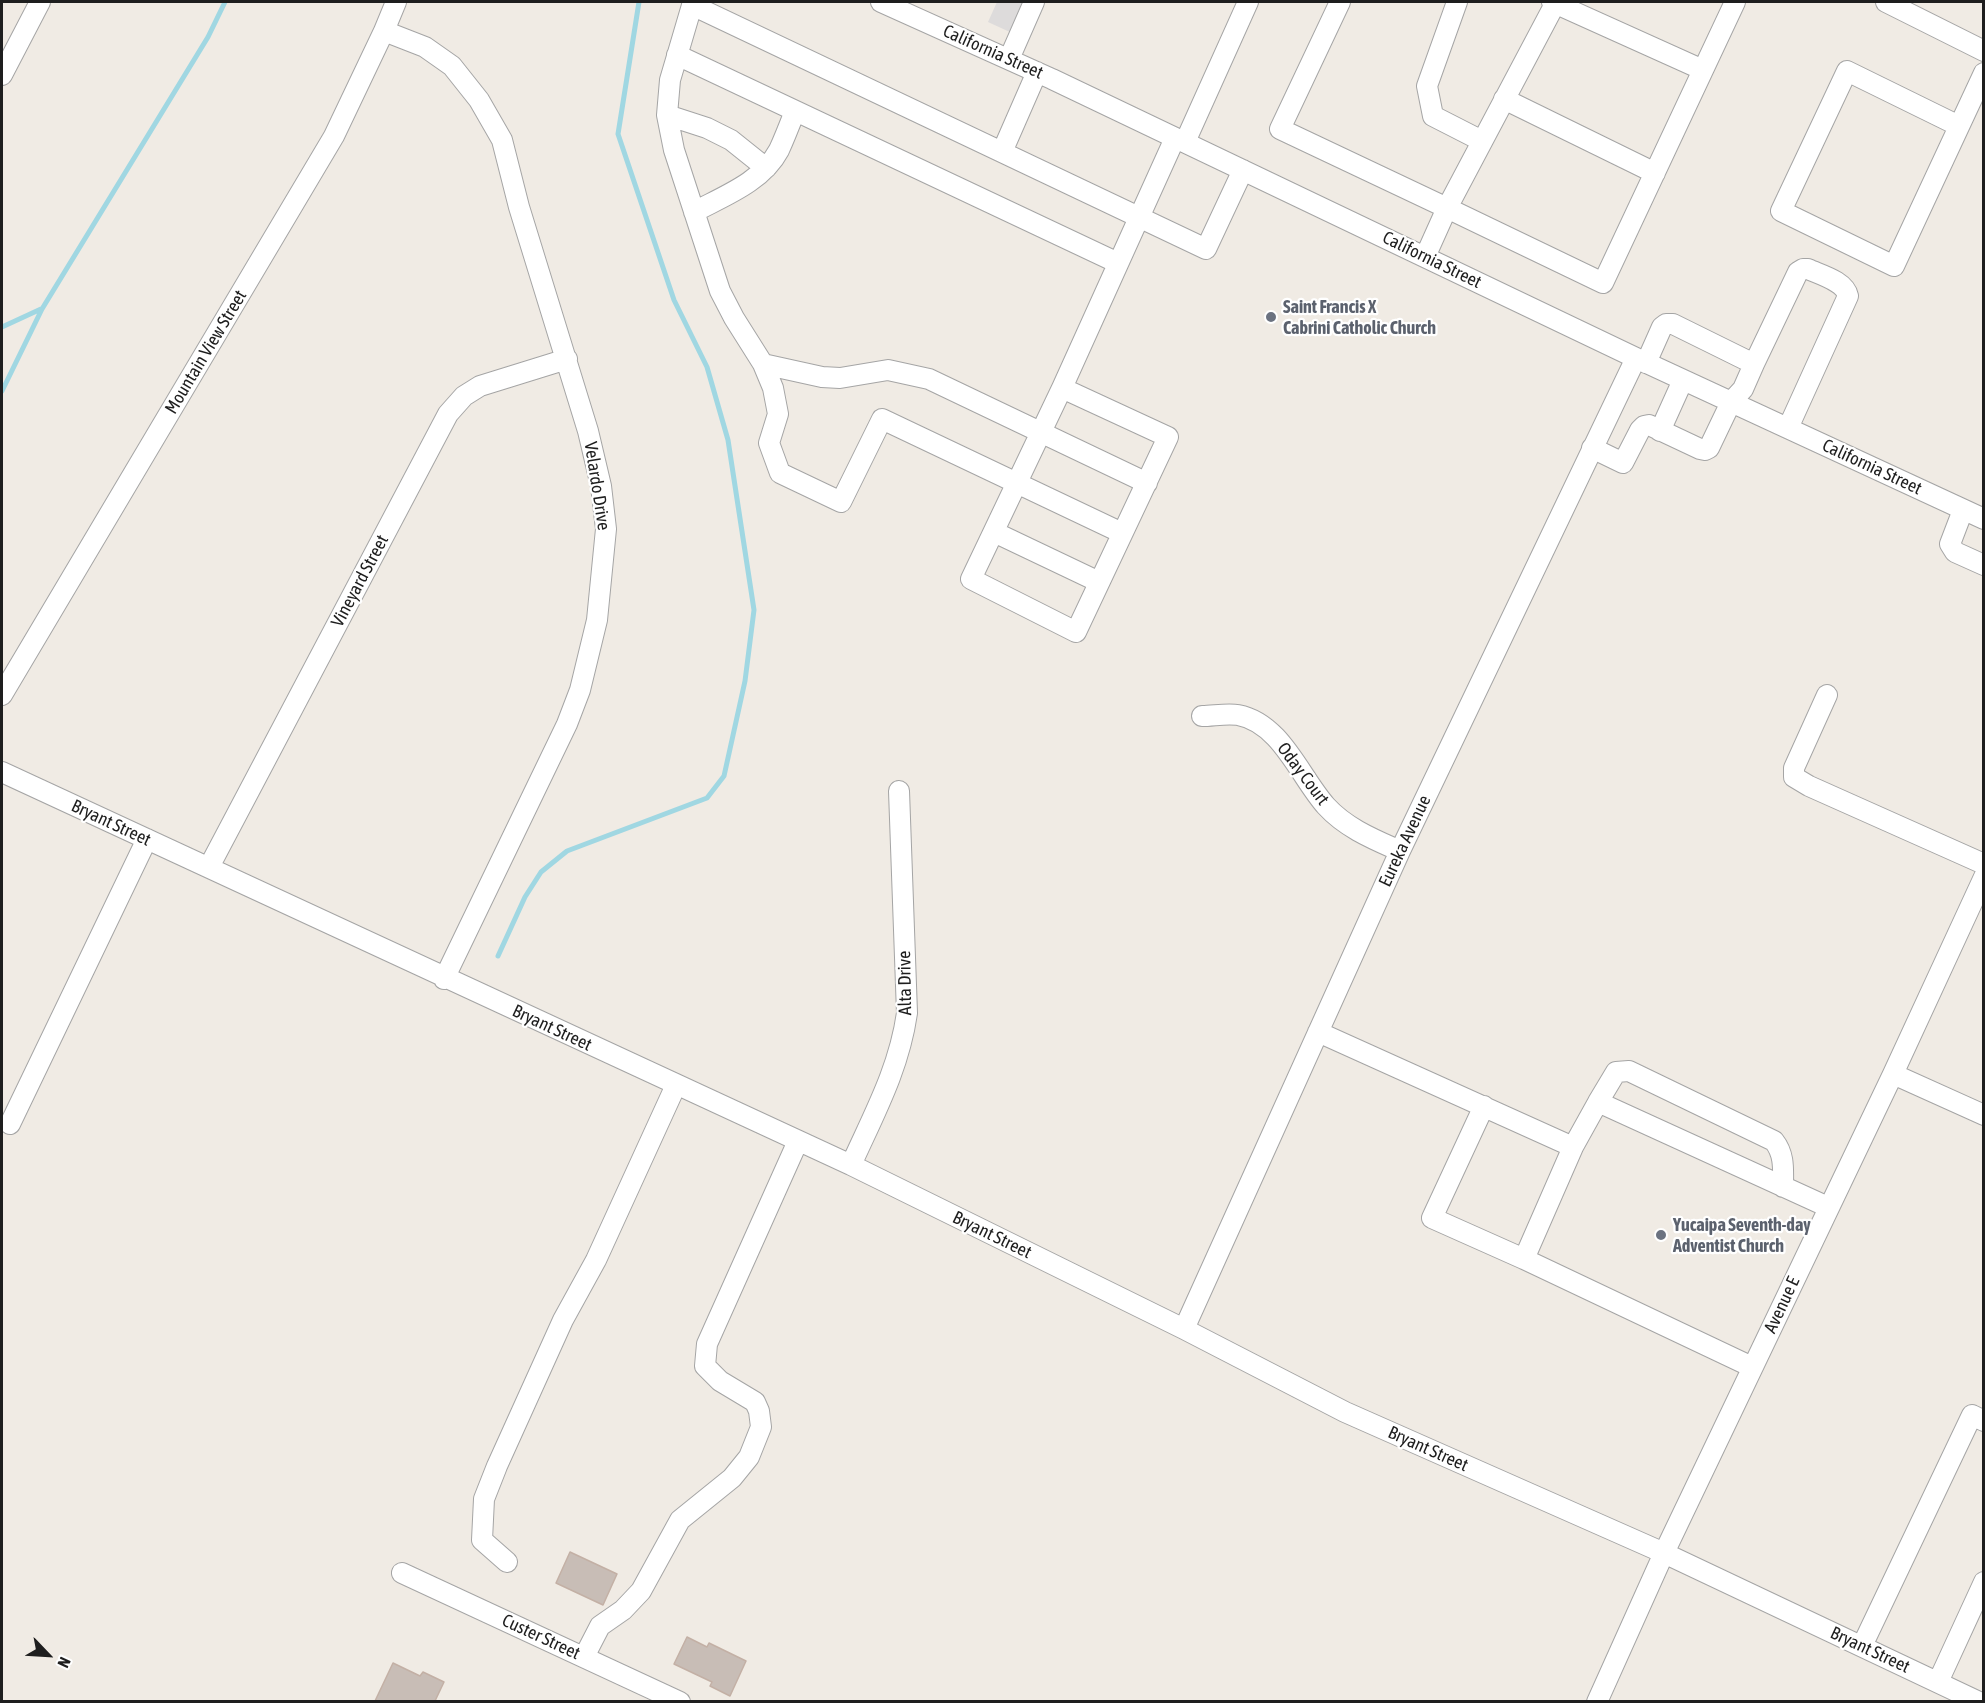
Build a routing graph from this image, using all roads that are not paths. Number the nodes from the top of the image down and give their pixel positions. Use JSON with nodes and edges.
{"nodes":[{"id":1,"x":40,"y":2,"type":"edge"},
{"id":2,"x":396,"y":2,"type":"edge"},
{"id":3,"x":883,"y":2,"type":"edge"},
{"id":4,"x":1021,"y":2,"type":"edge"},
{"id":5,"x":1034,"y":2,"type":"edge"},
{"id":6,"x":1248,"y":2,"type":"edge"},
{"id":7,"x":1340,"y":2,"type":"edge"},
{"id":8,"x":1457,"y":2,"type":"edge"},
{"id":9,"x":1554,"y":2,"type":"edge"},
{"id":10,"x":1735,"y":2,"type":"edge"},
{"id":11,"x":1886,"y":2,"type":"edge"},
{"id":12,"x":693,"y":3,"type":"edge"},
{"id":13,"x":384,"y":31,"type":"junction"},
{"id":14,"x":1983,"y":51,"type":"edge"},
{"id":15,"x":677,"y":55,"type":"junction"},
{"id":16,"x":1003,"y":57,"type":"junction"},
{"id":17,"x":1703,"y":70,"type":"junction"},
{"id":18,"x":1038,"y":72,"type":"junction"},
{"id":19,"x":1983,"y":74,"type":"edge"},
{"id":20,"x":2,"y":75,"type":"edge"},
{"id":21,"x":1504,"y":99,"type":"junction"},
{"id":22,"x":795,"y":111,"type":"junction"},
{"id":23,"x":667,"y":115,"type":"junction"},
{"id":24,"x":1959,"y":126,"type":"junction"},
{"id":25,"x":1180,"y":140,"type":"junction"},
{"id":26,"x":1482,"y":141,"type":"junction"},
{"id":27,"x":1002,"y":152,"type":"junction"},
{"id":28,"x":766,"y":168,"type":"junction"},
{"id":29,"x":1243,"y":170,"type":"junction"},
{"id":30,"x":1655,"y":173,"type":"junction"},
{"id":31,"x":1447,"y":208,"type":"junction"},
{"id":32,"x":694,"y":212,"type":"junction"},
{"id":33,"x":1139,"y":217,"type":"junction"},
{"id":34,"x":1425,"y":257,"type":"junction"},
{"id":35,"x":1118,"y":263,"type":"junction"},
{"id":36,"x":567,"y":359,"type":"junction"},
{"id":37,"x":1641,"y":360,"type":"junction"},
{"id":38,"x":764,"y":364,"type":"junction"},
{"id":39,"x":1754,"y":364,"type":"junction"},
{"id":40,"x":1683,"y":380,"type":"junction"},
{"id":41,"x":1062,"y":388,"type":"junction"},
{"id":42,"x":1731,"y":402,"type":"junction"},
{"id":43,"x":1788,"y":428,"type":"junction"},
{"id":44,"x":1660,"y":431,"type":"junction"},
{"id":45,"x":1041,"y":433,"type":"junction"},
{"id":46,"x":1592,"y":448,"type":"junction"},
{"id":47,"x":1017,"y":483,"type":"junction"},
{"id":48,"x":1147,"y":483,"type":"junction"},
{"id":49,"x":1963,"y":510,"type":"junction"},
{"id":50,"x":1983,"y":519,"type":"edge"},
{"id":51,"x":994,"y":532,"type":"junction"},
{"id":52,"x":1122,"y":533,"type":"junction"},
{"id":53,"x":1983,"y":565,"type":"edge"},
{"id":54,"x":1099,"y":582,"type":"junction"},
{"id":55,"x":2,"y":695,"type":"edge"},
{"id":56,"x":1827,"y":695,"type":"dead end"},
{"id":57,"x":1202,"y":716,"type":"dead end"},
{"id":58,"x":2,"y":772,"type":"edge"},
{"id":59,"x":899,"y":791,"type":"dead end"},
{"id":60,"x":147,"y":839,"type":"junction"},
{"id":61,"x":1400,"y":851,"type":"junction"},
{"id":62,"x":1983,"y":864,"type":"edge"},
{"id":63,"x":209,"y":867,"type":"junction"},
{"id":64,"x":1983,"y":877,"type":"edge"},
{"id":65,"x":444,"y":979,"type":"junction"},
{"id":66,"x":1318,"y":1032,"type":"junction"},
{"id":67,"x":1893,"y":1074,"type":"junction"},
{"id":68,"x":676,"y":1085,"type":"junction"},
{"id":69,"x":1598,"y":1102,"type":"junction"},
{"id":70,"x":1484,"y":1106,"type":"junction"},
{"id":71,"x":1983,"y":1115,"type":"edge"},
{"id":72,"x":10,"y":1124,"type":"dead end"},
{"id":73,"x":798,"y":1141,"type":"junction"},
{"id":74,"x":1573,"y":1148,"type":"junction"},
{"id":75,"x":850,"y":1165,"type":"junction"},
{"id":76,"x":1783,"y":1187,"type":"junction"},
{"id":77,"x":1828,"y":1207,"type":"junction"},
{"id":78,"x":1533,"y":1263,"type":"junction"},
{"id":79,"x":1184,"y":1329,"type":"junction"},
{"id":80,"x":1752,"y":1367,"type":"junction"},
{"id":81,"x":1983,"y":1421,"type":"edge"},
{"id":82,"x":1664,"y":1553,"type":"junction"},
{"id":83,"x":507,"y":1562,"type":"dead end"},
{"id":84,"x":402,"y":1573,"type":"dead end"},
{"id":85,"x":1983,"y":1582,"type":"edge"},
{"id":86,"x":1862,"y":1646,"type":"junction"},
{"id":87,"x":584,"y":1657,"type":"junction"},
{"id":88,"x":1938,"y":1682,"type":"junction"},
{"id":89,"x":656,"y":1696,"type":"edge"},
{"id":90,"x":680,"y":1701,"type":"edge"},
{"id":91,"x":1597,"y":1701,"type":"edge"},
{"id":92,"x":1979,"y":1701,"type":"edge"}],
"edges":[{"from":1,"to":20,"type":"street"},
{"from":2,"to":13,"type":"street","name":"Mountain View Street"},
{"from":3,"to":16,"type":"street","name":"California Street"},
{"from":4,"to":16,"type":"street"},
{"from":5,"to":16,"type":"street"},
{"from":6,"to":25,"type":"street"},
{"from":7,"to":31,"type":"street"},
{"from":8,"to":26,"type":"street"},
{"from":9,"to":17,"type":"street"},
{"from":9,"to":21,"type":"street"},
{"from":10,"to":17,"type":"street"},
{"from":11,"to":14,"type":"street"},
{"from":12,"to":15,"type":"street"},
{"from":12,"to":27,"type":"street"},
{"from":13,"to":36,"type":"street","name":"Velardo Drive"},
{"from":13,"to":55,"type":"street","name":"Mountain View Street"},
{"from":15,"to":22,"type":"street"},
{"from":15,"to":23,"type":"street"},
{"from":16,"to":18,"type":"street","name":"California Street"},
{"from":17,"to":30,"type":"street"},
{"from":18,"to":25,"type":"street","name":"California Street"},
{"from":18,"to":27,"type":"street"},
{"from":19,"to":24,"type":"street"},
{"from":21,"to":26,"type":"street"},
{"from":21,"to":30,"type":"street"},
{"from":22,"to":28,"type":"street"},
{"from":22,"to":35,"type":"street"},
{"from":23,"to":28,"type":"street"},
{"from":23,"to":32,"type":"street"},
{"from":24,"to":24,"type":"street"},
{"from":25,"to":29,"type":"street","name":"California Street"},
{"from":25,"to":33,"type":"street"},
{"from":26,"to":31,"type":"street"},
{"from":27,"to":33,"type":"street"},
{"from":28,"to":32,"type":"street"},
{"from":29,"to":33,"type":"street"},
{"from":29,"to":34,"type":"street","name":"California Street"},
{"from":30,"to":31,"type":"street"},
{"from":31,"to":34,"type":"street"},
{"from":32,"to":38,"type":"street"},
{"from":33,"to":35,"type":"street"},
{"from":34,"to":37,"type":"street","name":"California Street"},
{"from":35,"to":41,"type":"street"},
{"from":36,"to":63,"type":"street","name":"Vineyard Street"},
{"from":36,"to":65,"type":"street","name":"Velardo Drive"},
{"from":37,"to":39,"type":"street","name":"Eureka Avenue"},
{"from":37,"to":40,"type":"street","name":"California Street"},
{"from":37,"to":46,"type":"street","name":"Eureka Avenue"},
{"from":38,"to":45,"type":"street"},
{"from":38,"to":47,"type":"street"},
{"from":39,"to":42,"type":"street"},
{"from":39,"to":43,"type":"street"},
{"from":40,"to":42,"type":"street","name":"California Street"},
{"from":40,"to":44,"type":"street"},
{"from":41,"to":45,"type":"street"},
{"from":41,"to":48,"type":"street"},
{"from":42,"to":43,"type":"street","name":"California Street"},
{"from":42,"to":44,"type":"street"},
{"from":43,"to":49,"type":"street","name":"California Street"},
{"from":44,"to":46,"type":"street"},
{"from":45,"to":47,"type":"street"},
{"from":45,"to":48,"type":"street"},
{"from":46,"to":61,"type":"street","name":"Eureka Avenue"},
{"from":47,"to":51,"type":"street"},
{"from":47,"to":52,"type":"street"},
{"from":48,"to":52,"type":"street"},
{"from":49,"to":50,"type":"street","name":"California Street"},
{"from":49,"to":53,"type":"street"},
{"from":51,"to":54,"type":"street"},
{"from":51,"to":54,"type":"street"},
{"from":52,"to":54,"type":"street"},
{"from":56,"to":62,"type":"street"},
{"from":57,"to":61,"type":"street","name":"Oday Court"},
{"from":58,"to":60,"type":"street","name":"Bryant Street"},
{"from":59,"to":75,"type":"street","name":"Alta Drive"},
{"from":60,"to":63,"type":"street","name":"Bryant Street"},
{"from":60,"to":72,"type":"street"},
{"from":61,"to":66,"type":"street","name":"Eureka Avenue"},
{"from":63,"to":65,"type":"street","name":"Bryant Street"},
{"from":64,"to":67,"type":"street","name":"Avenue E"},
{"from":65,"to":68,"type":"street","name":"Bryant Street"},
{"from":66,"to":70,"type":"street"},
{"from":66,"to":79,"type":"street","name":"Eureka Avenue"},
{"from":67,"to":71,"type":"street"},
{"from":67,"to":77,"type":"street","name":"Avenue E"},
{"from":68,"to":73,"type":"street","name":"Bryant Street"},
{"from":68,"to":83,"type":"street"},
{"from":69,"to":74,"type":"street"},
{"from":69,"to":76,"type":"street"},
{"from":69,"to":76,"type":"street"},
{"from":70,"to":74,"type":"street"},
{"from":70,"to":78,"type":"street"},
{"from":73,"to":75,"type":"street","name":"Bryant Street"},
{"from":73,"to":87,"type":"street"},
{"from":74,"to":78,"type":"street"},
{"from":75,"to":79,"type":"street","name":"Bryant Street"},
{"from":76,"to":77,"type":"street"},
{"from":77,"to":80,"type":"street","name":"Avenue E"},
{"from":78,"to":80,"type":"street"},
{"from":79,"to":82,"type":"street","name":"Bryant Street"},
{"from":80,"to":82,"type":"street","name":"Avenue E"},
{"from":81,"to":86,"type":"street"},
{"from":82,"to":86,"type":"street","name":"Bryant Street"},
{"from":82,"to":91,"type":"street","name":"Avenue E"},
{"from":84,"to":87,"type":"street","name":"Custer Street"},
{"from":85,"to":88,"type":"street"},
{"from":86,"to":88,"type":"street","name":"Bryant Street"},
{"from":87,"to":89,"type":"street","name":"Custer Street"},
{"from":88,"to":92,"type":"street","name":"Bryant Street"},
{"from":89,"to":90,"type":"street","name":"Custer Street"}]}
